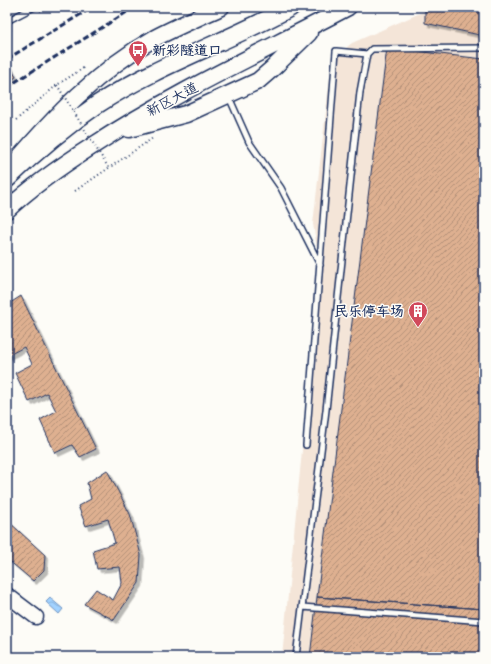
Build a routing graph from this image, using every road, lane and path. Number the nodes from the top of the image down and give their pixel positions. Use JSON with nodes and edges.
{"nodes":[{"id":1,"x":34,"y":7,"type":"edge"},
{"id":2,"x":221,"y":7,"type":"edge"},
{"id":3,"x":291,"y":7,"type":"edge"},
{"id":4,"x":348,"y":7,"type":"edge"},
{"id":5,"x":198,"y":11,"type":"dead end"},
{"id":6,"x":328,"y":17,"type":"junction"},
{"id":7,"x":7,"y":21,"type":"edge"},
{"id":8,"x":156,"y":38,"type":"junction"},
{"id":9,"x":484,"y":48,"type":"edge"},
{"id":10,"x":367,"y":54,"type":"junction"},
{"id":11,"x":85,"y":67,"type":"dead end"},
{"id":12,"x":57,"y":85,"type":"junction"},
{"id":13,"x":229,"y":96,"type":"junction"},
{"id":14,"x":16,"y":120,"type":"dead end"},
{"id":15,"x":43,"y":130,"type":"junction"},
{"id":16,"x":110,"y":134,"type":"junction"},
{"id":17,"x":157,"y":135,"type":"dead end"},
{"id":18,"x":7,"y":160,"type":"edge"},
{"id":19,"x":108,"y":167,"type":"junction"},
{"id":20,"x":7,"y":172,"type":"edge"},
{"id":21,"x":7,"y":179,"type":"edge"},
{"id":22,"x":75,"y":191,"type":"dead end"},
{"id":23,"x":19,"y":198,"type":"junction"},
{"id":24,"x":7,"y":210,"type":"edge"},
{"id":25,"x":7,"y":214,"type":"edge"},
{"id":26,"x":320,"y":265,"type":"junction"},
{"id":27,"x":306,"y":444,"type":"dead end"},
{"id":28,"x":7,"y":595,"type":"edge"},
{"id":29,"x":302,"y":607,"type":"junction"},
{"id":30,"x":36,"y":617,"type":"dead end"},
{"id":31,"x":484,"y":622,"type":"edge"},
{"id":32,"x":296,"y":657,"type":"edge"}],
"edges":[{"from":1,"to":7,"type":"lane"},
{"from":2,"to":8,"type":"main road"},
{"from":3,"to":21,"type":"highway"},
{"from":4,"to":6,"type":"main road","name":"新区大道"},
{"from":5,"to":8,"type":"lane"},
{"from":6,"to":13,"type":"main road"},
{"from":6,"to":16,"type":"main road","name":"新区大道"},
{"from":8,"to":15,"type":"main road"},
{"from":9,"to":10,"type":"lane"},
{"from":10,"to":26,"type":"lane"},
{"from":10,"to":29,"type":"lane"},
{"from":11,"to":12,"type":"path"},
{"from":12,"to":14,"type":"path"},
{"from":12,"to":19,"type":"path","bridge":true},
{"from":13,"to":16,"type":"main road"},
{"from":13,"to":26,"type":"lane"},
{"from":15,"to":18,"type":"main road"},
{"from":15,"to":20,"type":"main road"},
{"from":16,"to":23,"type":"main road","name":"新区大道"},
{"from":17,"to":19,"type":"path"},
{"from":19,"to":22,"type":"path"},
{"from":23,"to":24,"type":"main road","name":"新区大道"},
{"from":23,"to":25,"type":"main road"},
{"from":26,"to":27,"type":"lane"},
{"from":28,"to":30,"type":"main road"},
{"from":29,"to":31,"type":"lane"},
{"from":29,"to":32,"type":"lane"}]}
